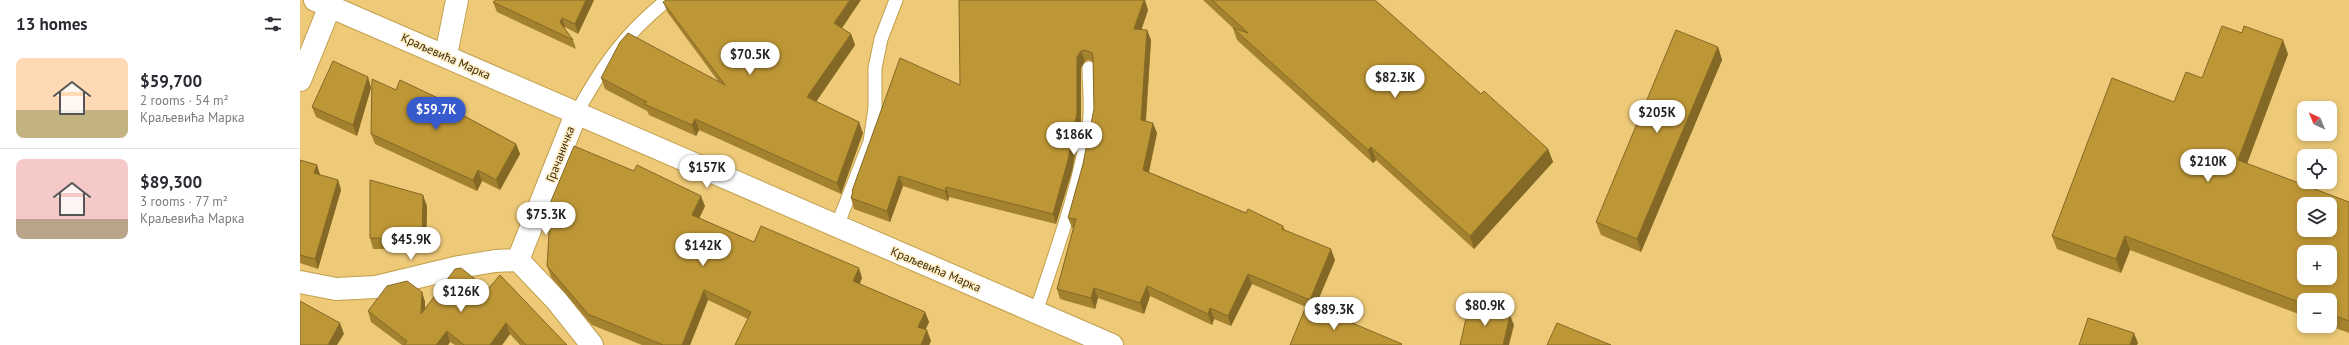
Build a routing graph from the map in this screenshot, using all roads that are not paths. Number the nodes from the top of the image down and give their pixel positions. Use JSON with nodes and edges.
{"nodes":[{"id":1,"x":457,"y":0,"type":"edge"},
{"id":2,"x":667,"y":0,"type":"edge"},
{"id":3,"x":896,"y":0,"type":"edge"},
{"id":4,"x":322,"y":3,"type":"edge"},
{"id":5,"x":446,"y":55,"type":"junction"},
{"id":6,"x":1089,"y":68,"type":"dead end"},
{"id":7,"x":300,"y":80,"type":"edge"},
{"id":8,"x":576,"y":114,"type":"junction"},
{"id":9,"x":837,"y":226,"type":"junction"},
{"id":10,"x":518,"y":260,"type":"junction"},
{"id":11,"x":300,"y":282,"type":"edge"},
{"id":12,"x":1036,"y":312,"type":"junction"},
{"id":13,"x":592,"y":345,"type":"edge"},
{"id":14,"x":1112,"y":345,"type":"edge"}],
"edges":[{"from":1,"to":5,"type":"main road"},
{"from":2,"to":8,"type":"lane"},
{"from":3,"to":9,"type":"lane"},
{"from":4,"to":5,"type":"main road","name":"Краљевића Марка"},
{"from":4,"to":7,"type":"main road"},
{"from":5,"to":8,"type":"main road","name":"Краљевића Марка"},
{"from":6,"to":12,"type":"lane"},
{"from":8,"to":9,"type":"main road","name":"Краљевића Марка"},
{"from":8,"to":10,"type":"main road","name":"Грачаничка"},
{"from":9,"to":12,"type":"main road","name":"Краљевића Марка"},
{"from":10,"to":11,"type":"main road"},
{"from":10,"to":13,"type":"main road"},
{"from":12,"to":14,"type":"main road","name":"Краљевића Марка"}]}
